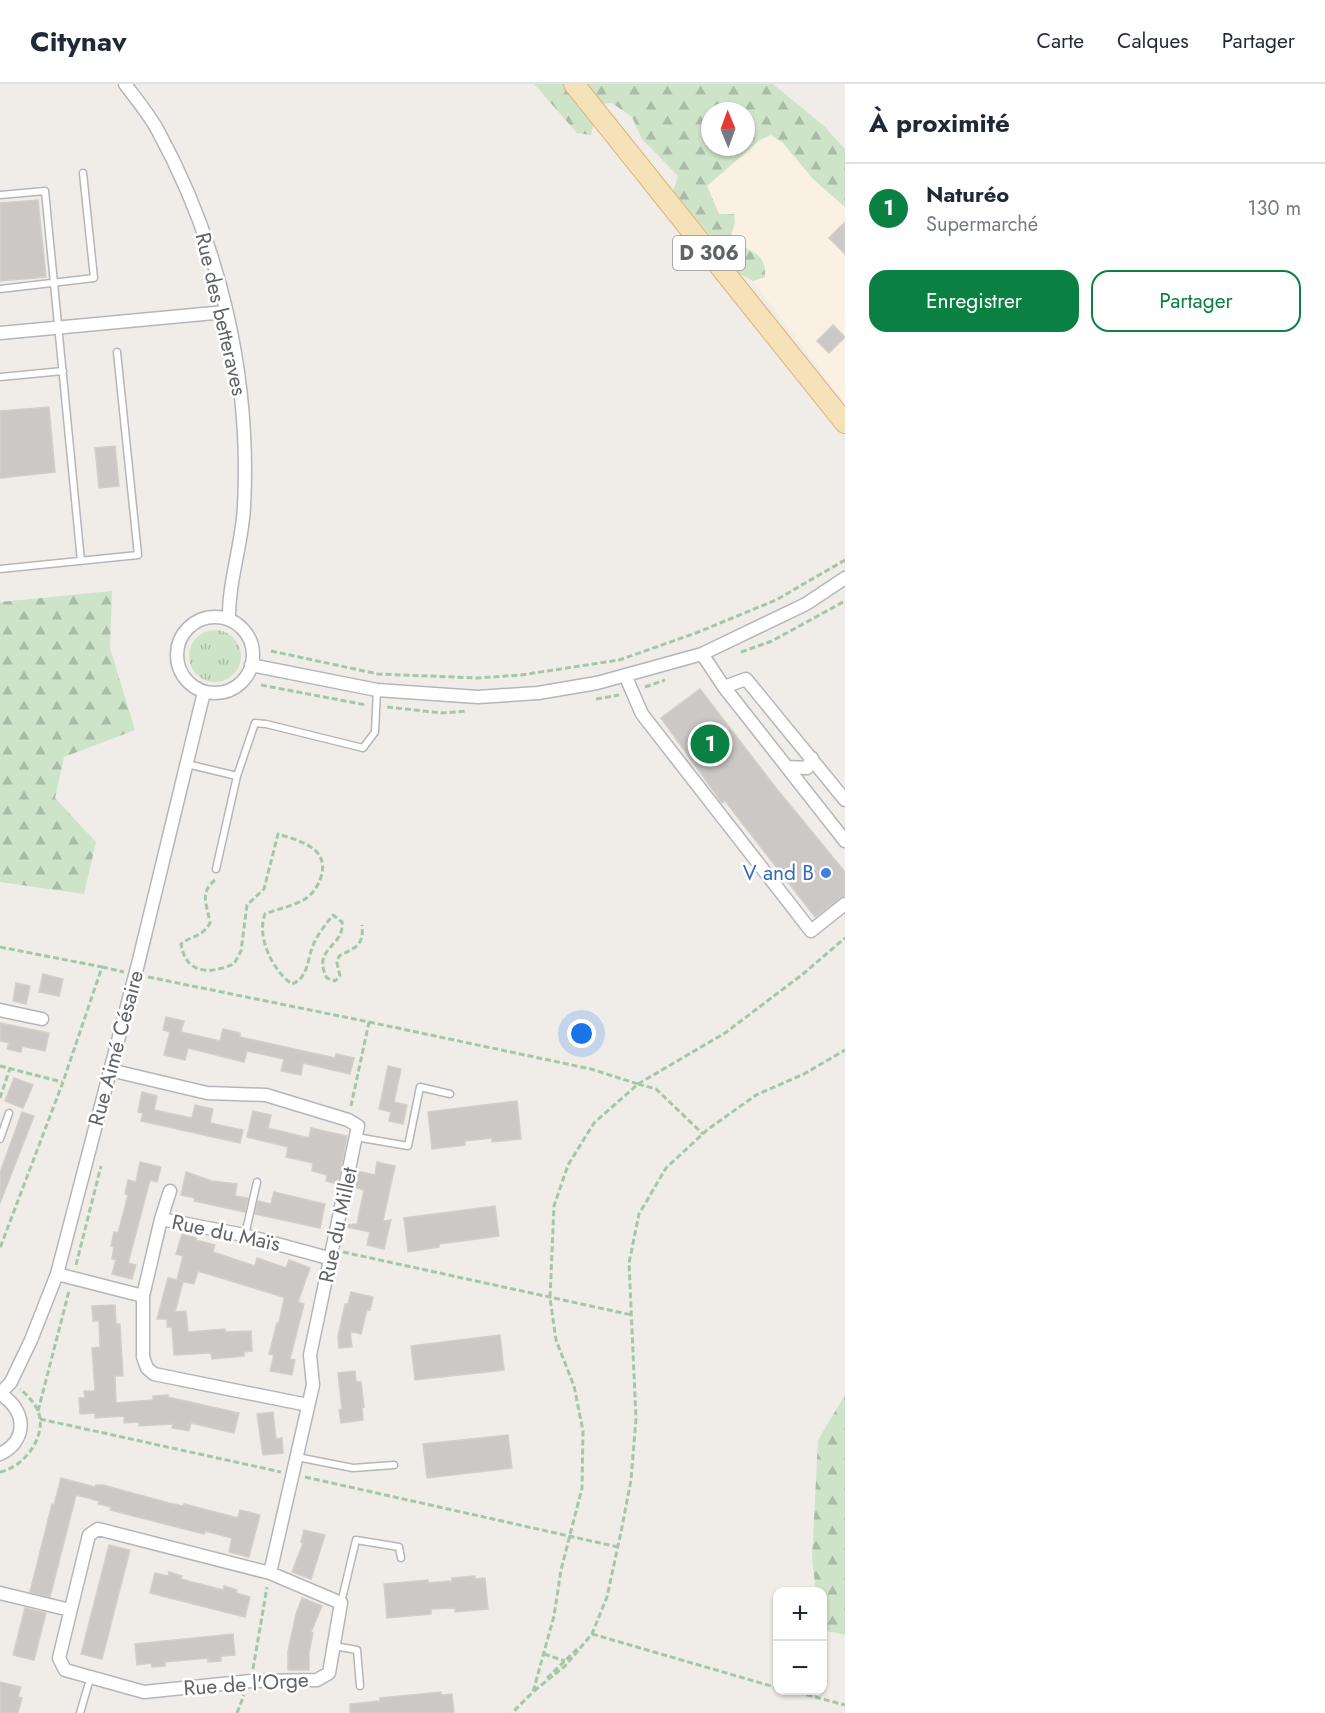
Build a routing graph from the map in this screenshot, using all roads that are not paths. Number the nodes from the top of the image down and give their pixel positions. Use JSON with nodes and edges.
{"nodes":[{"id":1,"x":125,"y":84,"type":"edge"},
{"id":2,"x":574,"y":84,"type":"edge"},
{"id":3,"x":83,"y":173,"type":"dead end"},
{"id":4,"x":0,"y":195,"type":"edge"},
{"id":5,"x":54,"y":283,"type":"junction"},
{"id":6,"x":0,"y":288,"type":"edge"},
{"id":7,"x":225,"y":312,"type":"junction"},
{"id":8,"x":59,"y":327,"type":"junction"},
{"id":9,"x":0,"y":333,"type":"edge"},
{"id":10,"x":117,"y":352,"type":"dead end"},
{"id":11,"x":63,"y":370,"type":"junction"},
{"id":12,"x":0,"y":376,"type":"edge"},
{"id":13,"x":845,"y":423,"type":"edge"},
{"id":14,"x":81,"y":561,"type":"junction"},
{"id":15,"x":0,"y":569,"type":"edge"},
{"id":16,"x":845,"y":578,"type":"edge"},
{"id":17,"x":229,"y":620,"type":"junction"},
{"id":18,"x":702,"y":654,"type":"junction"},
{"id":19,"x":251,"y":665,"type":"junction"},
{"id":20,"x":625,"y":675,"type":"junction"},
{"id":21,"x":724,"y":687,"type":"junction"},
{"id":22,"x":377,"y":690,"type":"junction"},
{"id":23,"x":204,"y":692,"type":"junction"},
{"id":24,"x":812,"y":758,"type":"junction"},
{"id":25,"x":186,"y":764,"type":"junction"},
{"id":26,"x":788,"y":767,"type":"junction"},
{"id":27,"x":237,"y":776,"type":"junction"},
{"id":28,"x":845,"y":800,"type":"edge"},
{"id":29,"x":845,"y":841,"type":"edge"},
{"id":30,"x":216,"y":869,"type":"road end"},
{"id":31,"x":845,"y":904,"type":"edge"},
{"id":32,"x":0,"y":1010,"type":"edge"},
{"id":33,"x":42,"y":1020,"type":"dead end"},
{"id":34,"x":110,"y":1070,"type":"junction"},
{"id":35,"x":450,"y":1094,"type":"dead end"},
{"id":36,"x":9,"y":1113,"type":"dead end"},
{"id":37,"x":356,"y":1137,"type":"junction"},
{"id":38,"x":0,"y":1139,"type":"edge"},
{"id":39,"x":256,"y":1182,"type":"dead end"},
{"id":40,"x":170,"y":1191,"type":"dead end"},
{"id":41,"x":161,"y":1219,"type":"junction"},
{"id":42,"x":244,"y":1235,"type":"junction"},
{"id":43,"x":332,"y":1254,"type":"junction"},
{"id":44,"x":57,"y":1274,"type":"junction"},
{"id":45,"x":143,"y":1296,"type":"junction"},
{"id":46,"x":0,"y":1394,"type":"edge"},
{"id":47,"x":308,"y":1405,"type":"junction"},
{"id":48,"x":0,"y":1454,"type":"edge"},
{"id":49,"x":297,"y":1457,"type":"junction"},
{"id":50,"x":394,"y":1465,"type":"dead end"},
{"id":51,"x":401,"y":1558,"type":"dead end"},
{"id":52,"x":270,"y":1574,"type":"junction"},
{"id":53,"x":0,"y":1593,"type":"edge"},
{"id":54,"x":341,"y":1603,"type":"junction"},
{"id":55,"x":70,"y":1610,"type":"junction"},
{"id":56,"x":333,"y":1646,"type":"junction"},
{"id":57,"x":90,"y":1679,"type":"junction"},
{"id":58,"x":360,"y":1686,"type":"dead end"},
{"id":59,"x":80,"y":1713,"type":"edge"}],
"edges":[{"from":1,"to":7,"type":"street","name":"Rue des betteraves"},
{"from":2,"to":13,"type":"main road","number":"D 306"},
{"from":3,"to":5,"type":"lane"},
{"from":4,"to":5,"type":"lane"},
{"from":5,"to":6,"type":"lane"},
{"from":5,"to":8,"type":"lane"},
{"from":7,"to":8,"type":"street"},
{"from":7,"to":17,"type":"street","name":"Rue des betteraves"},
{"from":8,"to":9,"type":"street"},
{"from":8,"to":11,"type":"lane"},
{"from":10,"to":14,"type":"lane"},
{"from":11,"to":12,"type":"lane"},
{"from":11,"to":14,"type":"lane"},
{"from":14,"to":15,"type":"lane"},
{"from":16,"to":18,"type":"street"},
{"from":17,"to":19,"type":"street"},
{"from":17,"to":23,"type":"street"},
{"from":18,"to":20,"type":"street"},
{"from":18,"to":21,"type":"street"},
{"from":19,"to":22,"type":"street"},
{"from":19,"to":23,"type":"street"},
{"from":20,"to":22,"type":"street"},
{"from":20,"to":31,"type":"street"},
{"from":21,"to":24,"type":"street"},
{"from":21,"to":26,"type":"street"},
{"from":22,"to":27,"type":"lane"},
{"from":23,"to":25,"type":"street","name":"Rue Aimé Césaire"},
{"from":24,"to":26,"type":"street"},
{"from":24,"to":28,"type":"street"},
{"from":25,"to":27,"type":"lane"},
{"from":25,"to":34,"type":"street","name":"Rue Aimé Césaire"},
{"from":26,"to":29,"type":"street"},
{"from":27,"to":30,"type":"lane"},
{"from":32,"to":33,"type":"street"},
{"from":34,"to":37,"type":"street","name":"Rue du Millet"},
{"from":34,"to":44,"type":"street","name":"Rue Aimé Césaire"},
{"from":35,"to":37,"type":"lane"},
{"from":36,"to":38,"type":"lane"},
{"from":37,"to":43,"type":"street","name":"Rue du Millet"},
{"from":39,"to":42,"type":"lane"},
{"from":40,"to":41,"type":"street"},
{"from":41,"to":42,"type":"street","name":"Rue du Maïs"},
{"from":41,"to":45,"type":"street","name":"Rue du Maïs"},
{"from":42,"to":43,"type":"street","name":"Rue du Maïs"},
{"from":43,"to":47,"type":"street","name":"Rue du Millet"},
{"from":44,"to":45,"type":"street"},
{"from":44,"to":46,"type":"street","name":"Rue Aimé Césaire"},
{"from":45,"to":47,"type":"street","name":"Rue du Maïs"},
{"from":46,"to":48,"type":"street"},
{"from":47,"to":49,"type":"street","name":"Rue du Millet"},
{"from":49,"to":50,"type":"lane"},
{"from":49,"to":52,"type":"street","name":"Rue du Millet"},
{"from":51,"to":54,"type":"lane"},
{"from":52,"to":54,"type":"street","name":"Rue de l'Orge"},
{"from":52,"to":55,"type":"street","name":"Rue de l'Orge"},
{"from":53,"to":55,"type":"street"},
{"from":54,"to":56,"type":"street","name":"Rue de l'Orge"},
{"from":55,"to":57,"type":"street","name":"Rue de l'Orge"},
{"from":56,"to":57,"type":"street","name":"Rue de l'Orge"},
{"from":56,"to":58,"type":"lane"},
{"from":57,"to":59,"type":"lane"}]}
